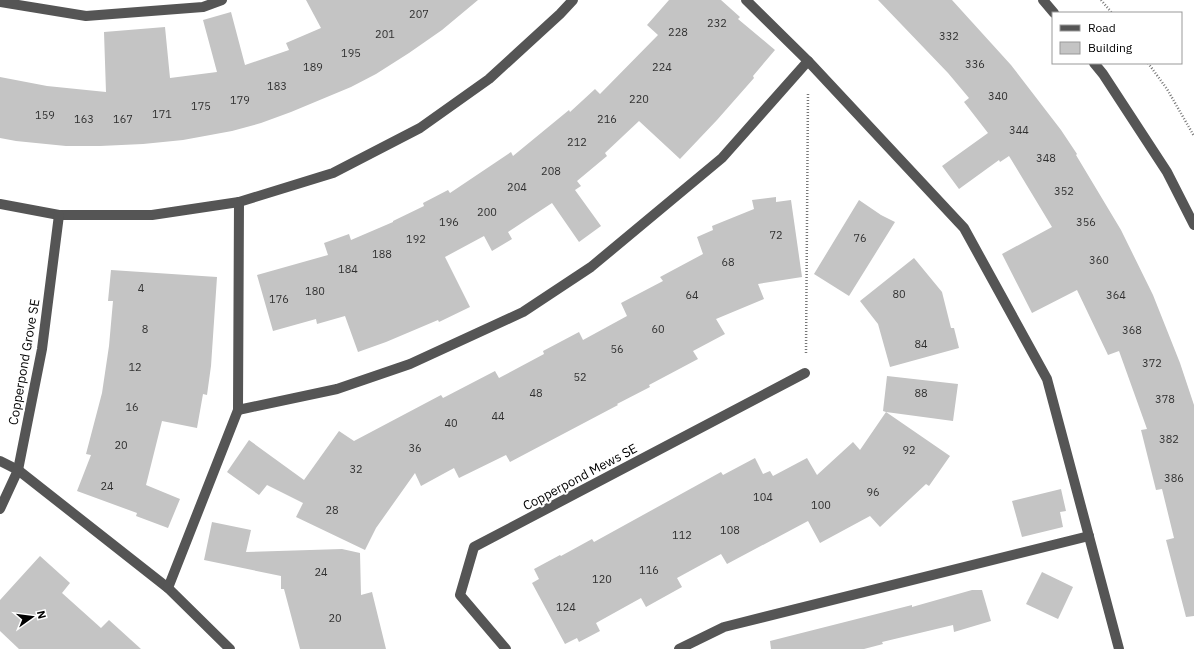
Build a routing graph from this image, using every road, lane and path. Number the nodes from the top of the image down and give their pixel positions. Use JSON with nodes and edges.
{"nodes":[{"id":1,"x":222,"y":0,"type":"edge"},
{"id":2,"x":573,"y":0,"type":"edge"},
{"id":3,"x":746,"y":0,"type":"edge"},
{"id":4,"x":1043,"y":0,"type":"edge"},
{"id":5,"x":1101,"y":0,"type":"edge"},
{"id":6,"x":0,"y":2,"type":"edge"},
{"id":7,"x":1053,"y":12,"type":"edge"},
{"id":8,"x":1111,"y":12,"type":"edge"},
{"id":9,"x":808,"y":61,"type":"junction"},
{"id":10,"x":1095,"y":64,"type":"edge"},
{"id":11,"x":1149,"y":64,"type":"edge"},
{"id":12,"x":1194,"y":136,"type":"edge"},
{"id":13,"x":239,"y":202,"type":"junction"},
{"id":14,"x":0,"y":204,"type":"edge"},
{"id":15,"x":59,"y":215,"type":"junction"},
{"id":16,"x":1194,"y":225,"type":"edge"},
{"id":17,"x":806,"y":373,"type":"joint"},
{"id":18,"x":238,"y":410,"type":"junction"},
{"id":19,"x":0,"y":460,"type":"edge"},
{"id":20,"x":18,"y":470,"type":"junction"},
{"id":21,"x":0,"y":509,"type":"edge"},
{"id":22,"x":1089,"y":536,"type":"junction"},
{"id":23,"x":168,"y":588,"type":"junction"},
{"id":24,"x":230,"y":649,"type":"edge"},
{"id":25,"x":506,"y":649,"type":"edge"},
{"id":26,"x":679,"y":649,"type":"edge"},
{"id":27,"x":1119,"y":649,"type":"edge"}],
"edges":[{"from":1,"to":6,"type":"street"},
{"from":2,"to":13,"type":"street"},
{"from":3,"to":9,"type":"street"},
{"from":4,"to":7,"type":"street"},
{"from":5,"to":8,"type":"path"},
{"from":9,"to":17,"type":"path"},
{"from":9,"to":18,"type":"street"},
{"from":9,"to":22,"type":"street"},
{"from":10,"to":16,"type":"street"},
{"from":11,"to":12,"type":"path"},
{"from":13,"to":15,"type":"street"},
{"from":13,"to":18,"type":"street"},
{"from":14,"to":15,"type":"street"},
{"from":15,"to":20,"type":"street","name":"Copperpond Grove SE"},
{"from":17,"to":25,"type":"street","name":"Copperpond Mews SE"},
{"from":18,"to":23,"type":"street"},
{"from":19,"to":20,"type":"street"},
{"from":20,"to":21,"type":"street","name":"Copperpond Grove SE"},
{"from":20,"to":23,"type":"street"},
{"from":22,"to":26,"type":"street"},
{"from":22,"to":27,"type":"street"},
{"from":23,"to":24,"type":"street"}]}
